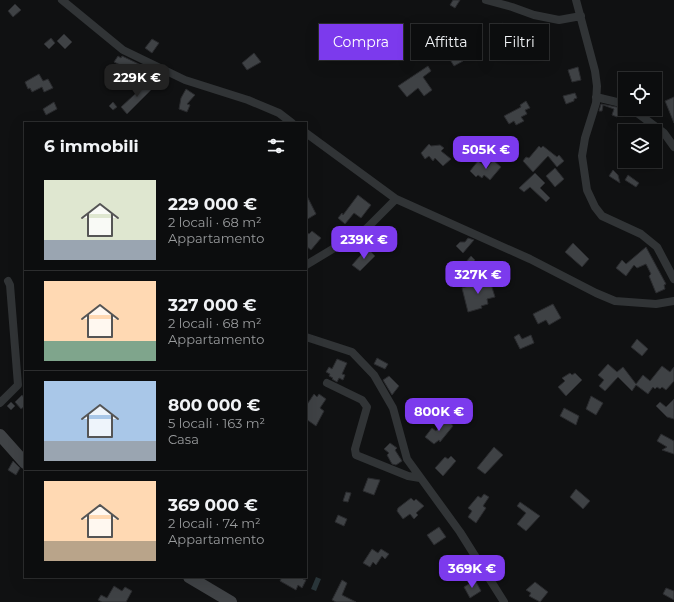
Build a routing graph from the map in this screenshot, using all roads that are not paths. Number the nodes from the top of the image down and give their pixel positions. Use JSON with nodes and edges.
{"nodes":[{"id":1,"x":62,"y":0,"type":"edge"},
{"id":2,"x":486,"y":0,"type":"edge"},
{"id":3,"x":576,"y":0,"type":"edge"},
{"id":4,"x":581,"y":16,"type":"junction"},
{"id":5,"x":596,"y":97,"type":"junction"},
{"id":6,"x":618,"y":102,"type":"edge"},
{"id":7,"x":641,"y":116,"type":"edge"},
{"id":8,"x":291,"y":122,"type":"edge"},
{"id":9,"x":307,"y":134,"type":"edge"},
{"id":10,"x":674,"y":147,"type":"edge"},
{"id":11,"x":396,"y":199,"type":"junction"},
{"id":12,"x":307,"y":264,"type":"edge"},
{"id":13,"x":674,"y":279,"type":"edge"},
{"id":14,"x":8,"y":281,"type":"dead end"},
{"id":15,"x":674,"y":301,"type":"edge"},
{"id":16,"x":307,"y":337,"type":"edge"},
{"id":17,"x":327,"y":383,"type":"dead end"},
{"id":18,"x":0,"y":403,"type":"edge"},
{"id":19,"x":0,"y":435,"type":"edge"},
{"id":20,"x":24,"y":462,"type":"edge"},
{"id":21,"x":420,"y":478,"type":"junction"},
{"id":22,"x":191,"y":578,"type":"edge"},
{"id":23,"x":231,"y":602,"type":"edge"},
{"id":24,"x":504,"y":602,"type":"edge"}],
"edges":[{"from":1,"to":8,"type":"street"},
{"from":2,"to":4,"type":"street"},
{"from":3,"to":4,"type":"street"},
{"from":4,"to":5,"type":"street"},
{"from":5,"to":6,"type":"street"},
{"from":5,"to":13,"type":"street"},
{"from":7,"to":10,"type":"street"},
{"from":9,"to":11,"type":"street"},
{"from":11,"to":12,"type":"street"},
{"from":11,"to":15,"type":"street"},
{"from":14,"to":18,"type":"street"},
{"from":16,"to":21,"type":"street"},
{"from":17,"to":21,"type":"street"},
{"from":19,"to":20,"type":"main road"},
{"from":21,"to":24,"type":"street"},
{"from":22,"to":23,"type":"main road"}]}
